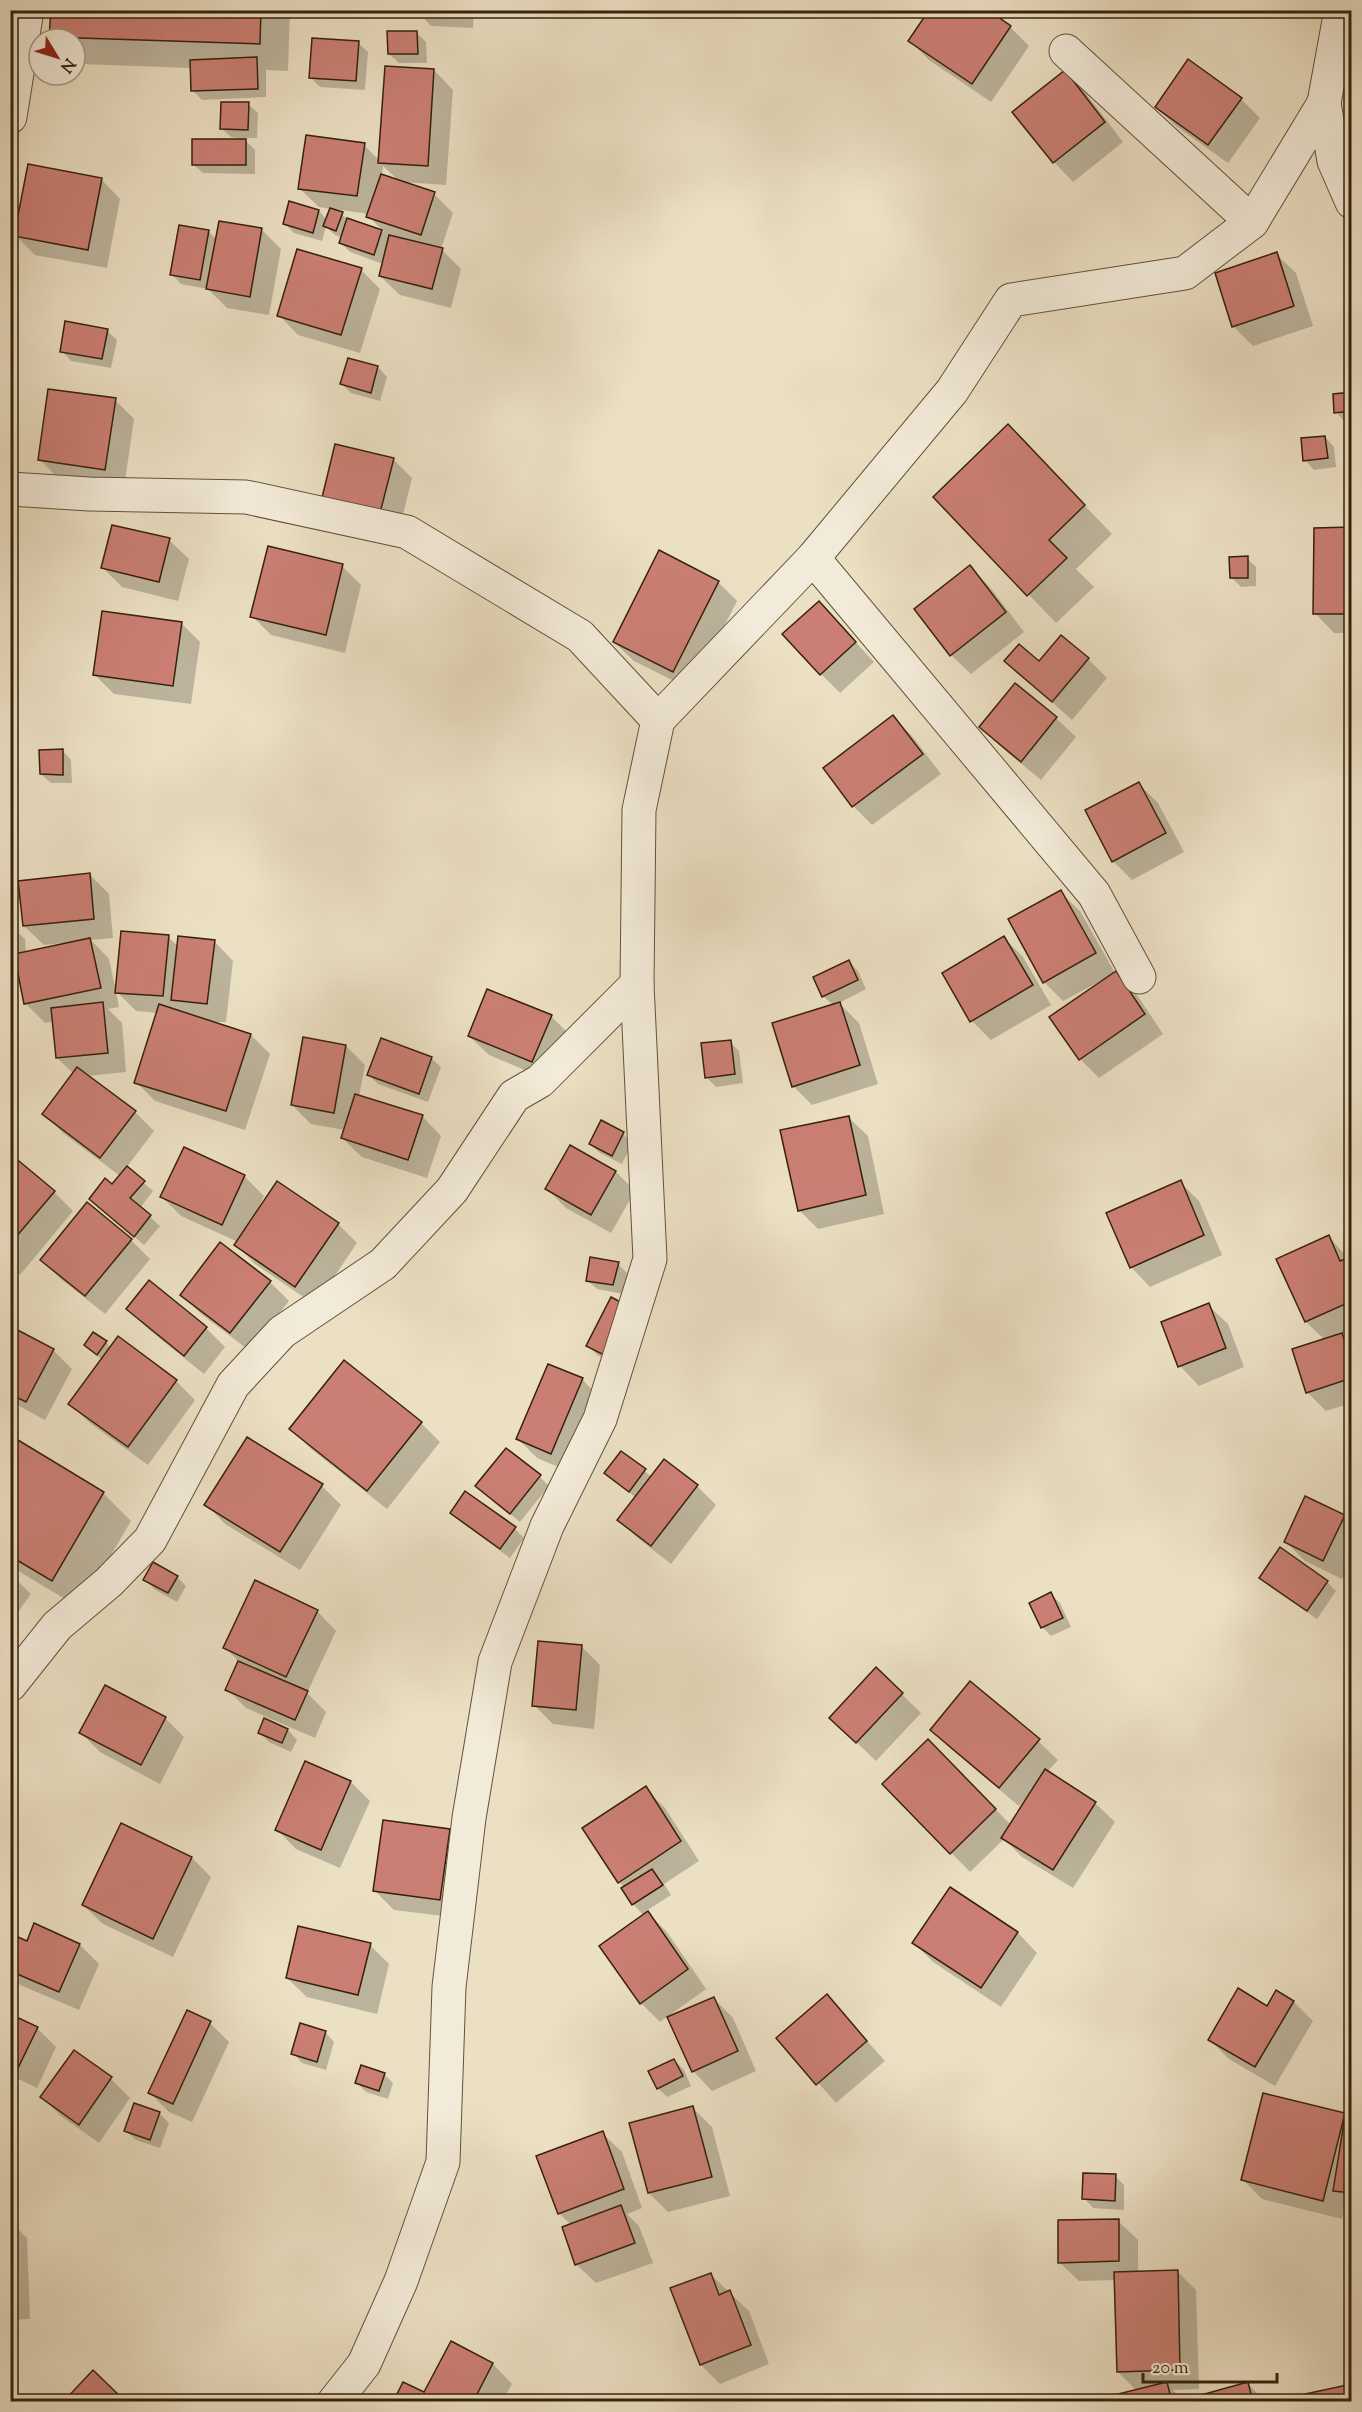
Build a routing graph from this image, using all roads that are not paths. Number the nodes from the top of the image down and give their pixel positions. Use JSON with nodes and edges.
{"nodes":[{"id":1,"x":27,"y":10,"type":"edge"},
{"id":2,"x":1341,"y":10,"type":"edge"},
{"id":3,"x":1066,"y":51,"type":"dead end"},
{"id":4,"x":1324,"y":103,"type":"junction"},
{"id":5,"x":10,"y":117,"type":"edge"},
{"id":6,"x":1352,"y":202,"type":"edge"},
{"id":7,"x":1252,"y":222,"type":"junction"},
{"id":8,"x":10,"y":489,"type":"edge"},
{"id":9,"x":813,"y":558,"type":"junction"},
{"id":10,"x":658,"y":720,"type":"junction"},
{"id":11,"x":1139,"y":977,"type":"dead end"},
{"id":12,"x":637,"y":984,"type":"junction"},
{"id":13,"x":10,"y":1685,"type":"edge"},
{"id":14,"x":334,"y":2402,"type":"edge"}],
"edges":[{"from":1,"to":5,"type":"street"},
{"from":2,"to":4,"type":"street"},
{"from":3,"to":7,"type":"street"},
{"from":4,"to":6,"type":"street"},
{"from":4,"to":7,"type":"street"},
{"from":7,"to":9,"type":"street"},
{"from":8,"to":10,"type":"street"},
{"from":9,"to":10,"type":"street"},
{"from":9,"to":11,"type":"street"},
{"from":10,"to":12,"type":"street"},
{"from":12,"to":13,"type":"street"},
{"from":12,"to":14,"type":"street"}]}
